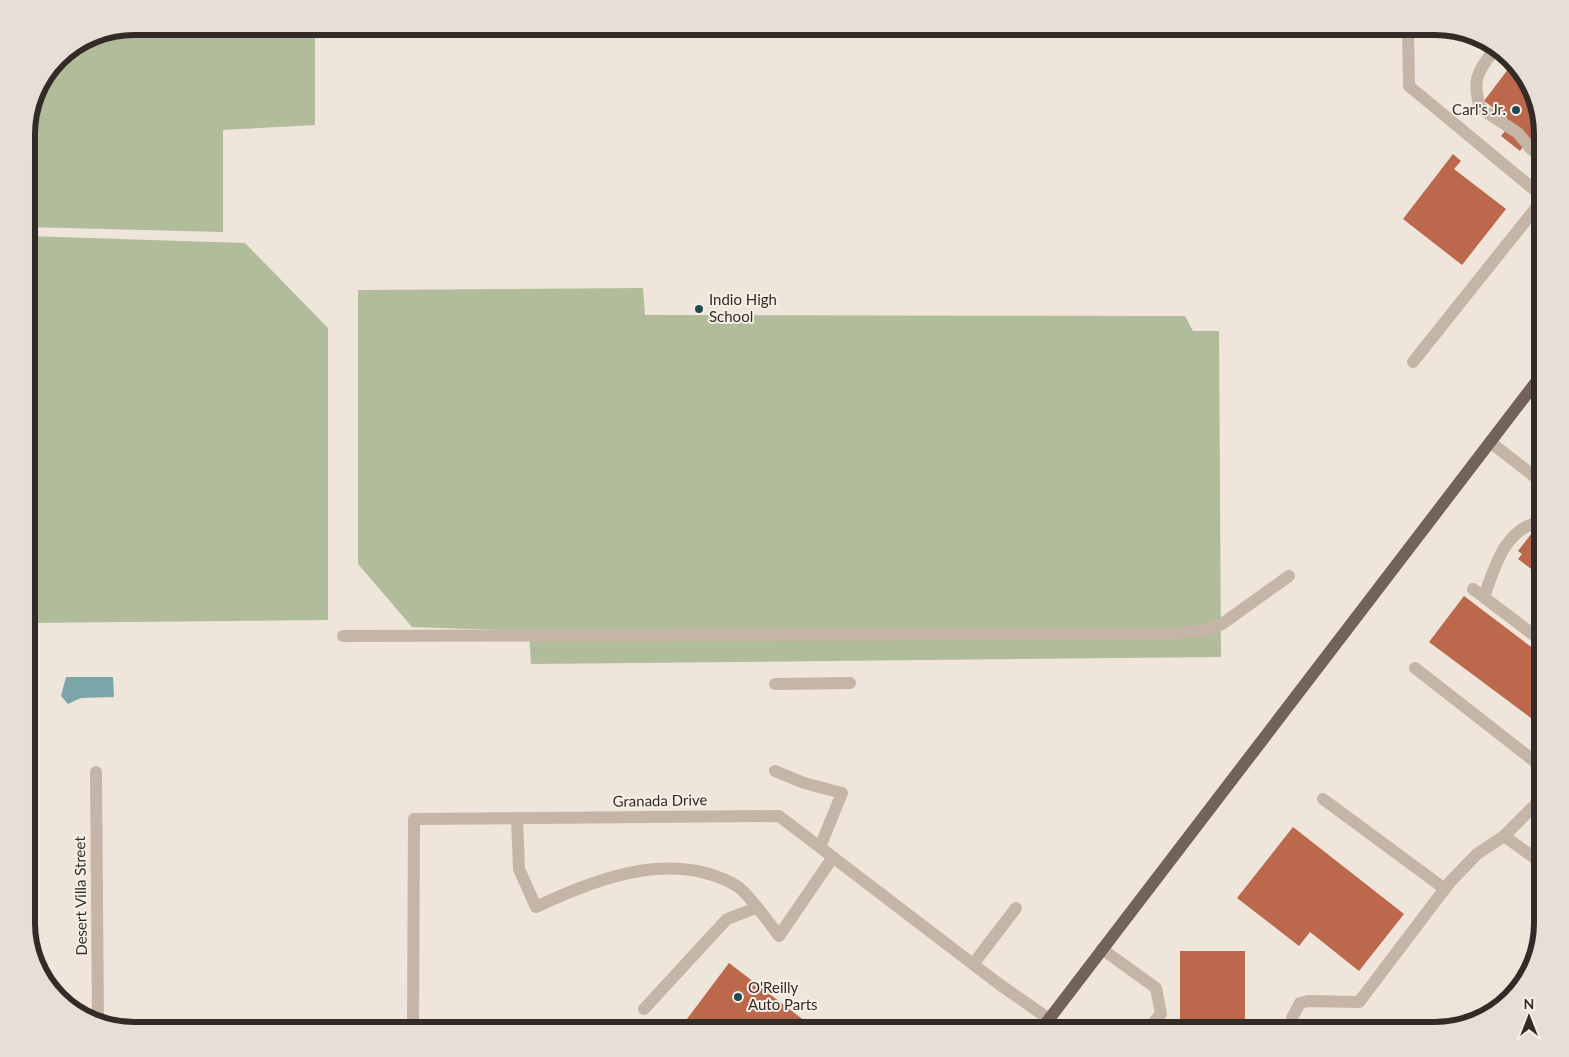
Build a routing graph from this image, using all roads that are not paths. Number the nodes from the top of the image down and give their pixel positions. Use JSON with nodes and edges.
{"nodes":[{"id":1,"x":1408,"y":35,"type":"edge"},
{"id":2,"x":1492,"y":53,"type":"edge"},
{"id":3,"x":1534,"y":149,"type":"edge"},
{"id":4,"x":1534,"y":190,"type":"edge"},
{"id":5,"x":1534,"y":209,"type":"edge"},
{"id":6,"x":1413,"y":362,"type":"dead end"},
{"id":7,"x":1534,"y":385,"type":"edge"},
{"id":8,"x":1490,"y":442,"type":"junction"},
{"id":9,"x":1534,"y":476,"type":"edge"},
{"id":10,"x":1534,"y":523,"type":"edge"},
{"id":11,"x":1289,"y":576,"type":"dead end"},
{"id":12,"x":1534,"y":635,"type":"edge"},
{"id":13,"x":343,"y":636,"type":"dead end"},
{"id":14,"x":1414,"y":668,"type":"dead end"},
{"id":15,"x":850,"y":683,"type":"dead end"},
{"id":16,"x":775,"y":684,"type":"dead end"},
{"id":17,"x":1534,"y":761,"type":"edge"},
{"id":18,"x":96,"y":772,"type":"dead end"},
{"id":19,"x":775,"y":772,"type":"dead end"},
{"id":20,"x":1323,"y":799,"type":"dead end"},
{"id":21,"x":1534,"y":806,"type":"edge"},
{"id":22,"x":517,"y":818,"type":"junction"},
{"id":23,"x":1504,"y":836,"type":"junction"},
{"id":24,"x":820,"y":847,"type":"junction"},
{"id":25,"x":833,"y":857,"type":"junction"},
{"id":26,"x":1534,"y":858,"type":"edge"},
{"id":27,"x":1445,"y":889,"type":"junction"},
{"id":28,"x":756,"y":908,"type":"junction"},
{"id":29,"x":1016,"y":908,"type":"dead end"},
{"id":30,"x":1102,"y":949,"type":"junction"},
{"id":31,"x":974,"y":964,"type":"junction"},
{"id":32,"x":644,"y":1009,"type":"dead end"},
{"id":33,"x":98,"y":1015,"type":"edge"},
{"id":34,"x":1049,"y":1019,"type":"junction"},
{"id":35,"x":413,"y":1022,"type":"edge"},
{"id":36,"x":1047,"y":1022,"type":"edge"},
{"id":37,"x":1154,"y":1022,"type":"edge"},
{"id":38,"x":1292,"y":1022,"type":"edge"}],
"edges":[{"from":1,"to":4,"type":"street"},
{"from":2,"to":3,"type":"street"},
{"from":5,"to":6,"type":"street"},
{"from":7,"to":8,"type":"main road"},
{"from":8,"to":9,"type":"street"},
{"from":8,"to":30,"type":"main road"},
{"from":10,"to":12,"type":"street"},
{"from":11,"to":13,"type":"street"},
{"from":14,"to":17,"type":"street"},
{"from":15,"to":16,"type":"street"},
{"from":18,"to":33,"type":"street","name":"Desert Villa Street"},
{"from":19,"to":24,"type":"street"},
{"from":20,"to":27,"type":"street"},
{"from":21,"to":23,"type":"street"},
{"from":22,"to":24,"type":"street","name":"Granada Drive"},
{"from":22,"to":28,"type":"street"},
{"from":22,"to":35,"type":"street","name":"Granada Drive"},
{"from":23,"to":26,"type":"street"},
{"from":23,"to":27,"type":"street"},
{"from":24,"to":25,"type":"street","name":"Granada Drive"},
{"from":25,"to":28,"type":"street"},
{"from":25,"to":31,"type":"street","name":"Granada Drive"},
{"from":27,"to":38,"type":"street"},
{"from":28,"to":32,"type":"street"},
{"from":29,"to":31,"type":"street"},
{"from":30,"to":34,"type":"main road"},
{"from":30,"to":37,"type":"street"},
{"from":31,"to":34,"type":"street","name":"Granada Drive"},
{"from":34,"to":36,"type":"main road"}]}
